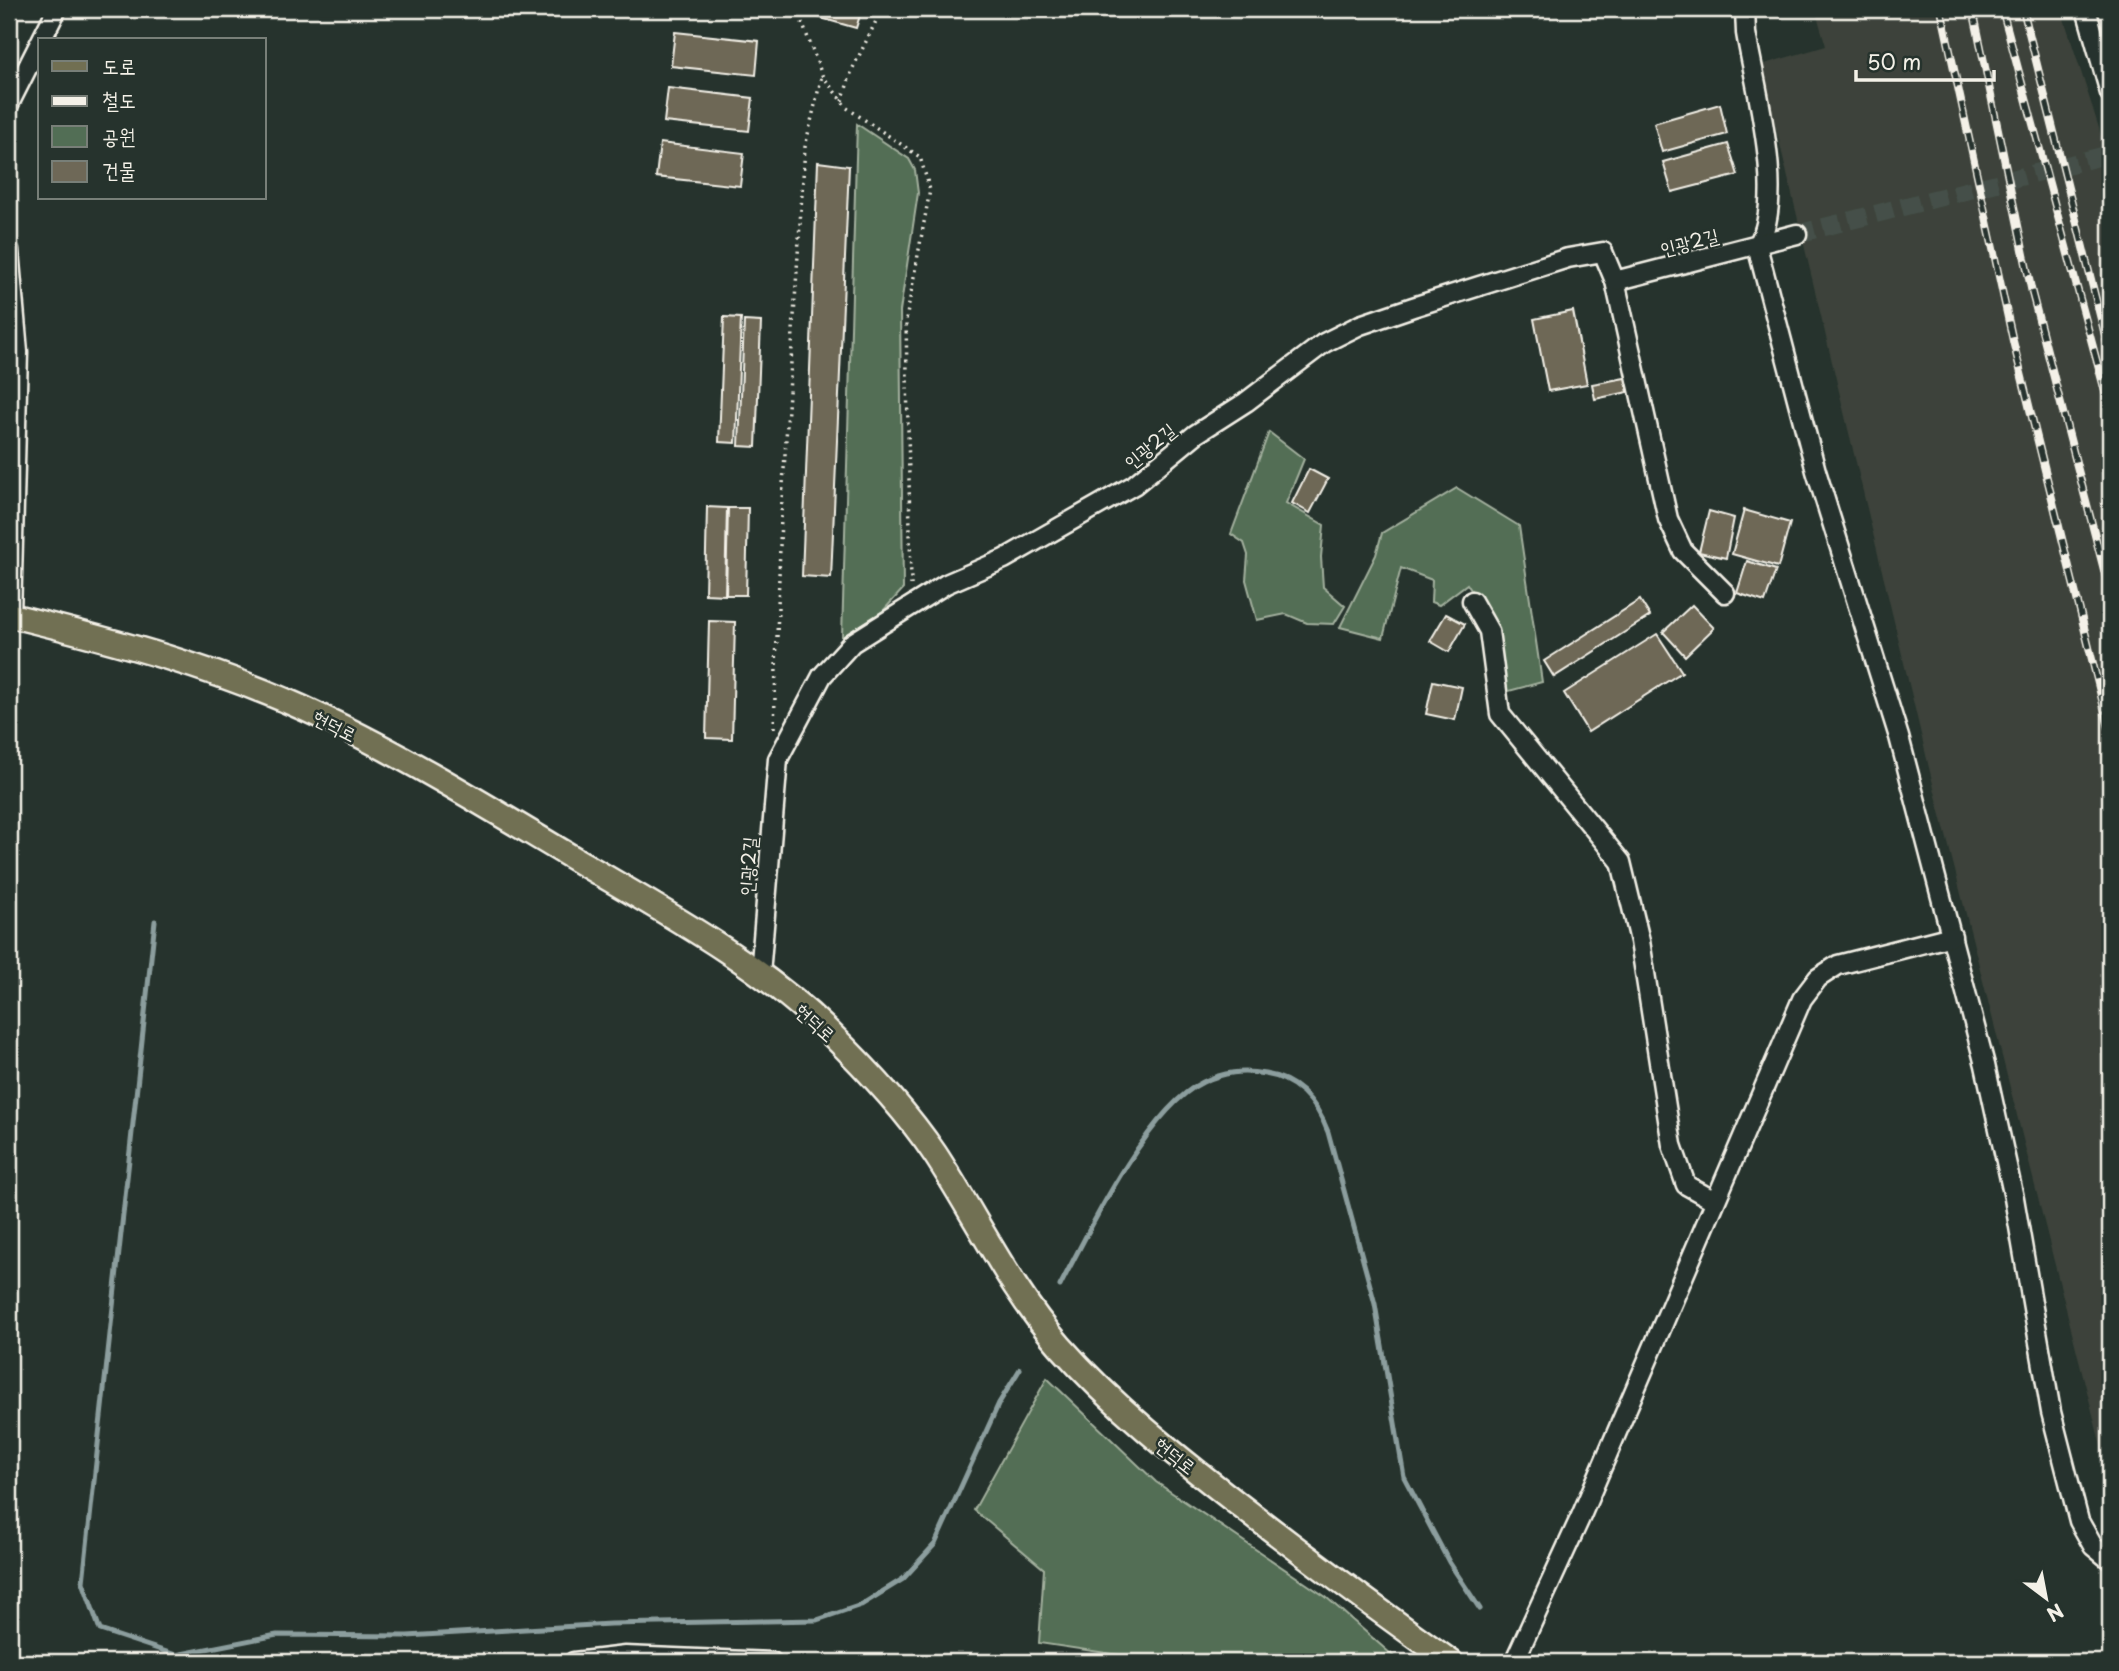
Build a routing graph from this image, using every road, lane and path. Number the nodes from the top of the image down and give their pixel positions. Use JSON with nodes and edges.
{"nodes":[{"id":1,"x":57,"y":9,"type":"edge"},
{"id":2,"x":797,"y":9,"type":"edge"},
{"id":3,"x":882,"y":9,"type":"edge"},
{"id":4,"x":1745,"y":9,"type":"edge"},
{"id":5,"x":2086,"y":9,"type":"edge"},
{"id":6,"x":42,"y":38,"type":"edge"},
{"id":7,"x":38,"y":47,"type":"edge"},
{"id":8,"x":822,"y":75,"type":"junction"},
{"id":9,"x":2110,"y":93,"type":"edge"},
{"id":10,"x":842,"y":101,"type":"junction"},
{"id":11,"x":9,"y":104,"type":"edge"},
{"id":12,"x":1797,"y":234,"type":"tunnel mouth"},
{"id":13,"x":1757,"y":246,"type":"junction"},
{"id":14,"x":9,"y":250,"type":"edge"},
{"id":15,"x":1615,"y":281,"type":"junction"},
{"id":16,"x":1725,"y":593,"type":"dead end"},
{"id":17,"x":1472,"y":601,"type":"dead end"},
{"id":18,"x":911,"y":605,"type":"junction"},
{"id":19,"x":10,"y":615,"type":"edge"},
{"id":20,"x":778,"y":759,"type":"junction"},
{"id":21,"x":1952,"y":936,"type":"junction"},
{"id":22,"x":760,"y":974,"type":"junction"},
{"id":23,"x":1713,"y":1200,"type":"junction"},
{"id":24,"x":2110,"y":1560,"type":"edge"},
{"id":25,"x":574,"y":1662,"type":"edge"},
{"id":26,"x":772,"y":1662,"type":"edge"},
{"id":27,"x":1451,"y":1662,"type":"edge"},
{"id":28,"x":1514,"y":1662,"type":"edge"}],
"edges":[{"from":1,"to":6,"type":"street"},
{"from":2,"to":8,"type":"path"},
{"from":3,"to":10,"type":"path"},
{"from":4,"to":13,"type":"street"},
{"from":5,"to":9,"type":"street"},
{"from":7,"to":11,"type":"street"},
{"from":8,"to":10,"type":"path"},
{"from":8,"to":20,"type":"path"},
{"from":10,"to":18,"type":"path"},
{"from":12,"to":13,"type":"street","name":"인광2길"},
{"from":13,"to":15,"type":"street","name":"인광2길"},
{"from":13,"to":21,"type":"street"},
{"from":14,"to":19,"type":"street"},
{"from":15,"to":16,"type":"street"},
{"from":15,"to":18,"type":"street","name":"인광2길"},
{"from":17,"to":23,"type":"street"},
{"from":18,"to":20,"type":"street","name":"인광2길"},
{"from":19,"to":22,"type":"main road","name":"현덕로"},
{"from":20,"to":22,"type":"street","name":"인광2길"},
{"from":21,"to":23,"type":"street"},
{"from":21,"to":24,"type":"street"},
{"from":22,"to":27,"type":"main road","name":"현덕로"},
{"from":23,"to":28,"type":"street"},
{"from":25,"to":26,"type":"street"}]}
